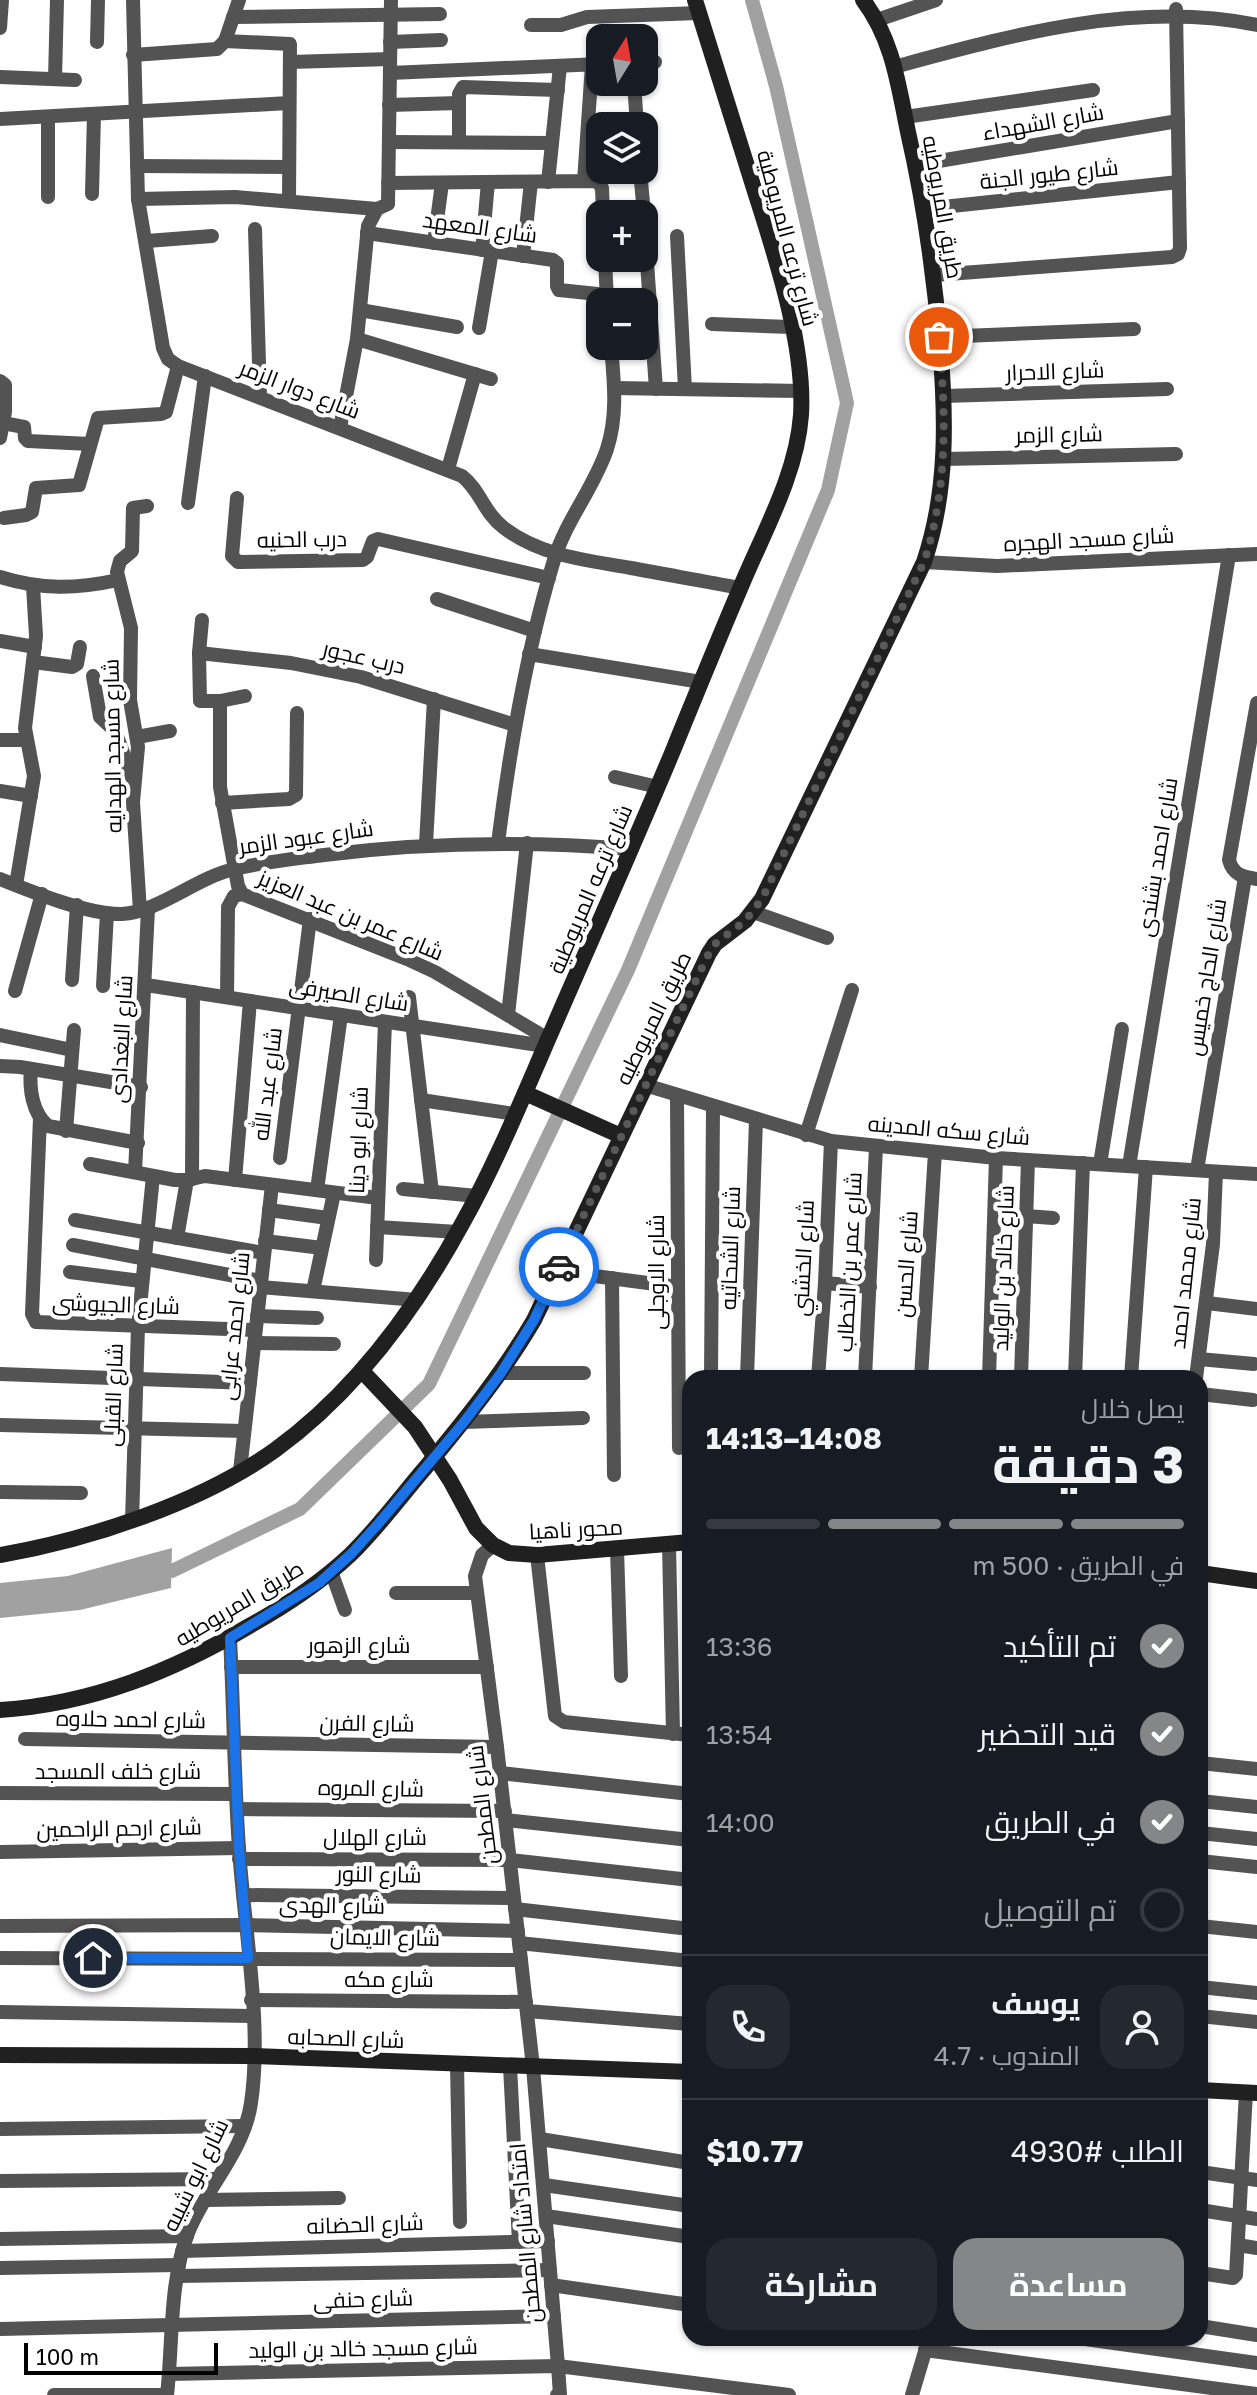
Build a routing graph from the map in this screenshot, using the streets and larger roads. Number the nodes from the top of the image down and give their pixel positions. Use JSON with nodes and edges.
{"nodes":[{"id":1,"x":2,"y":0,"type":"edge"},
{"id":2,"x":57,"y":0,"type":"edge"},
{"id":3,"x":98,"y":0,"type":"edge"},
{"id":4,"x":133,"y":0,"type":"edge"},
{"id":5,"x":239,"y":0,"type":"edge"},
{"id":6,"x":863,"y":0,"type":"edge"},
{"id":7,"x":936,"y":0,"type":"edge"},
{"id":8,"x":391,"y":7,"type":"edge"},
{"id":9,"x":697,"y":7,"type":"edge"},
{"id":10,"x":1176,"y":9,"type":"junction"},
{"id":11,"x":440,"y":14,"type":"dead end"},
{"id":12,"x":233,"y":17,"type":"junction"},
{"id":13,"x":531,"y":25,"type":"dead end"},
{"id":14,"x":1257,"y":25,"type":"edge"},
{"id":15,"x":881,"y":26,"type":"junction"},
{"id":16,"x":0,"y":28,"type":"edge"},
{"id":17,"x":441,"y":40,"type":"dead end"},
{"id":18,"x":225,"y":41,"type":"junction"},
{"id":19,"x":97,"y":42,"type":"dead end"},
{"id":20,"x":390,"y":42,"type":"junction"},
{"id":21,"x":133,"y":55,"type":"junction"},
{"id":22,"x":290,"y":62,"type":"junction"},
{"id":23,"x":586,"y":65,"type":"edge"},
{"id":24,"x":390,"y":66,"type":"junction"},
{"id":25,"x":560,"y":66,"type":"junction"},
{"id":26,"x":894,"y":67,"type":"junction"},
{"id":27,"x":0,"y":77,"type":"edge"},
{"id":28,"x":55,"y":79,"type":"junction"},
{"id":29,"x":75,"y":80,"type":"dead end"},
{"id":30,"x":558,"y":90,"type":"junction"},
{"id":31,"x":1093,"y":90,"type":"dead end"},
{"id":32,"x":593,"y":96,"type":"edge"},
{"id":33,"x":289,"y":103,"type":"junction"},
{"id":34,"x":459,"y":103,"type":"junction"},
{"id":35,"x":389,"y":105,"type":"junction"},
{"id":36,"x":136,"y":112,"type":"junction"},
{"id":37,"x":94,"y":114,"type":"junction"},
{"id":38,"x":48,"y":117,"type":"junction"},
{"id":39,"x":905,"y":117,"type":"junction"},
{"id":40,"x":0,"y":119,"type":"edge"},
{"id":41,"x":1178,"y":121,"type":"junction"},
{"id":42,"x":389,"y":142,"type":"junction"},
{"id":43,"x":459,"y":142,"type":"junction"},
{"id":44,"x":552,"y":143,"type":"junction"},
{"id":45,"x":915,"y":165,"type":"junction"},
{"id":46,"x":137,"y":166,"type":"junction"},
{"id":47,"x":289,"y":167,"type":"junction"},
{"id":48,"x":584,"y":181,"type":"junction"},
{"id":49,"x":488,"y":182,"type":"junction"},
{"id":50,"x":531,"y":182,"type":"junction"},
{"id":51,"x":548,"y":182,"type":"junction"},
{"id":52,"x":1179,"y":182,"type":"junction"},
{"id":53,"x":388,"y":183,"type":"junction"},
{"id":54,"x":442,"y":183,"type":"junction"},
{"id":55,"x":92,"y":194,"type":"dead end"},
{"id":56,"x":48,"y":197,"type":"dead end"},
{"id":57,"x":138,"y":199,"type":"junction"},
{"id":58,"x":289,"y":200,"type":"junction"},
{"id":59,"x":602,"y":200,"type":"edge"},
{"id":60,"x":377,"y":209,"type":"junction"},
{"id":61,"x":924,"y":209,"type":"junction"},
{"id":62,"x":255,"y":229,"type":"dead end"},
{"id":63,"x":367,"y":233,"type":"junction"},
{"id":64,"x":212,"y":236,"type":"dead end"},
{"id":65,"x":677,"y":236,"type":"dead end"},
{"id":66,"x":147,"y":241,"type":"junction"},
{"id":67,"x":434,"y":243,"type":"junction"},
{"id":68,"x":487,"y":250,"type":"junction"},
{"id":69,"x":523,"y":256,"type":"junction"},
{"id":70,"x":648,"y":272,"type":"edge"},
{"id":71,"x":935,"y":275,"type":"junction"},
{"id":72,"x":586,"y":295,"type":"edge"},
{"id":73,"x":360,"y":310,"type":"junction"},
{"id":74,"x":712,"y":324,"type":"dead end"},
{"id":75,"x":457,"y":327,"type":"dead end"},
{"id":76,"x":791,"y":327,"type":"junction"},
{"id":77,"x":479,"y":328,"type":"dead end"},
{"id":78,"x":1134,"y":329,"type":"dead end"},
{"id":79,"x":939,"y":337,"type":"junction"},
{"id":80,"x":357,"y":339,"type":"junction"},
{"id":81,"x":612,"y":360,"type":"edge"},
{"id":82,"x":178,"y":366,"type":"junction"},
{"id":83,"x":475,"y":374,"type":"junction"},
{"id":84,"x":205,"y":376,"type":"junction"},
{"id":85,"x":491,"y":379,"type":"dead end"},
{"id":86,"x":0,"y":381,"type":"edge"},
{"id":87,"x":614,"y":388,"type":"junction"},
{"id":88,"x":656,"y":389,"type":"junction"},
{"id":89,"x":685,"y":389,"type":"junction"},
{"id":90,"x":1167,"y":389,"type":"dead end"},
{"id":91,"x":801,"y":391,"type":"junction"},
{"id":92,"x":944,"y":396,"type":"junction"},
{"id":93,"x":260,"y":397,"type":"junction"},
{"id":94,"x":340,"y":428,"type":"junction"},
{"id":95,"x":2,"y":430,"type":"edge"},
{"id":96,"x":90,"y":444,"type":"junction"},
{"id":97,"x":1176,"y":454,"type":"dead end"},
{"id":98,"x":944,"y":459,"type":"junction"},
{"id":99,"x":448,"y":469,"type":"junction"},
{"id":100,"x":237,"y":498,"type":"dead end"},
{"id":101,"x":188,"y":503,"type":"dead end"},
{"id":102,"x":147,"y":506,"type":"dead end"},
{"id":103,"x":4,"y":518,"type":"dead end"},
{"id":104,"x":1257,"y":554,"type":"edge"},
{"id":105,"x":555,"y":555,"type":"junction"},
{"id":106,"x":1229,"y":555,"type":"junction"},
{"id":107,"x":924,"y":562,"type":"junction"},
{"id":108,"x":0,"y":577,"type":"edge"},
{"id":109,"x":549,"y":578,"type":"junction"},
{"id":110,"x":118,"y":580,"type":"junction"},
{"id":111,"x":33,"y":586,"type":"junction"},
{"id":112,"x":740,"y":588,"type":"junction"},
{"id":113,"x":437,"y":599,"type":"dead end"},
{"id":114,"x":202,"y":620,"type":"dead end"},
{"id":115,"x":535,"y":631,"type":"junction"},
{"id":116,"x":0,"y":641,"type":"edge"},
{"id":117,"x":80,"y":647,"type":"dead end"},
{"id":118,"x":199,"y":653,"type":"junction"},
{"id":119,"x":529,"y":654,"type":"junction"},
{"id":120,"x":34,"y":655,"type":"junction"},
{"id":121,"x":93,"y":676,"type":"dead end"},
{"id":122,"x":701,"y":682,"type":"junction"},
{"id":123,"x":245,"y":696,"type":"dead end"},
{"id":124,"x":434,"y":699,"type":"junction"},
{"id":125,"x":220,"y":701,"type":"junction"},
{"id":126,"x":1257,"y":703,"type":"edge"},
{"id":127,"x":297,"y":713,"type":"dead end"},
{"id":128,"x":515,"y":725,"type":"junction"},
{"id":129,"x":170,"y":731,"type":"dead end"},
{"id":130,"x":137,"y":737,"type":"junction"},
{"id":131,"x":0,"y":740,"type":"edge"},
{"id":132,"x":26,"y":740,"type":"junction"},
{"id":133,"x":615,"y":777,"type":"dead end"},
{"id":134,"x":134,"y":784,"type":"junction"},
{"id":135,"x":658,"y":787,"type":"junction"},
{"id":136,"x":0,"y":791,"type":"edge"},
{"id":137,"x":31,"y":796,"type":"junction"},
{"id":138,"x":222,"y":803,"type":"junction"},
{"id":139,"x":498,"y":843,"type":"junction"},
{"id":140,"x":527,"y":843,"type":"junction"},
{"id":141,"x":426,"y":844,"type":"junction"},
{"id":142,"x":632,"y":849,"type":"junction"},
{"id":143,"x":235,"y":869,"type":"junction"},
{"id":144,"x":1251,"y":878,"type":"edge"},
{"id":145,"x":5,"y":885,"type":"edge"},
{"id":146,"x":42,"y":894,"type":"junction"},
{"id":147,"x":242,"y":894,"type":"junction"},
{"id":148,"x":77,"y":905,"type":"junction"},
{"id":149,"x":144,"y":910,"type":"junction"},
{"id":150,"x":753,"y":912,"type":"junction"},
{"id":151,"x":107,"y":913,"type":"junction"},
{"id":152,"x":310,"y":919,"type":"junction"},
{"id":153,"x":827,"y":938,"type":"dead end"},
{"id":154,"x":72,"y":980,"type":"dead end"},
{"id":155,"x":146,"y":985,"type":"junction"},
{"id":156,"x":103,"y":986,"type":"dead end"},
{"id":157,"x":852,"y":990,"type":"dead end"},
{"id":158,"x":15,"y":991,"type":"dead end"},
{"id":159,"x":193,"y":992,"type":"junction"},
{"id":160,"x":227,"y":997,"type":"junction"},
{"id":161,"x":409,"y":997,"type":"dead end"},
{"id":162,"x":250,"y":1001,"type":"junction"},
{"id":163,"x":298,"y":1008,"type":"junction"},
{"id":164,"x":341,"y":1015,"type":"junction"},
{"id":165,"x":508,"y":1015,"type":"junction"},
{"id":166,"x":385,"y":1022,"type":"junction"},
{"id":167,"x":413,"y":1026,"type":"junction"},
{"id":168,"x":1122,"y":1029,"type":"dead end"},
{"id":169,"x":74,"y":1030,"type":"dead end"},
{"id":170,"x":0,"y":1035,"type":"edge"},
{"id":171,"x":547,"y":1043,"type":"junction"},
{"id":172,"x":72,"y":1050,"type":"junction"},
{"id":173,"x":0,"y":1066,"type":"edge"},
{"id":174,"x":31,"y":1069,"type":"junction"},
{"id":175,"x":70,"y":1075,"type":"junction"},
{"id":176,"x":645,"y":1085,"type":"junction"},
{"id":177,"x":141,"y":1087,"type":"junction"},
{"id":178,"x":531,"y":1096,"type":"junction"},
{"id":179,"x":677,"y":1096,"type":"junction"},
{"id":180,"x":421,"y":1100,"type":"junction"},
{"id":181,"x":713,"y":1107,"type":"junction"},
{"id":182,"x":515,"y":1114,"type":"junction"},
{"id":183,"x":40,"y":1118,"type":"junction"},
{"id":184,"x":756,"y":1120,"type":"junction"},
{"id":185,"x":66,"y":1131,"type":"junction"},
{"id":186,"x":806,"y":1135,"type":"junction"},
{"id":187,"x":621,"y":1136,"type":"junction"},
{"id":188,"x":831,"y":1141,"type":"junction"},
{"id":189,"x":138,"y":1143,"type":"junction"},
{"id":190,"x":876,"y":1147,"type":"junction"},
{"id":191,"x":935,"y":1152,"type":"junction"},
{"id":192,"x":280,"y":1158,"type":"dead end"},
{"id":193,"x":996,"y":1158,"type":"junction"},
{"id":194,"x":1028,"y":1160,"type":"junction"},
{"id":195,"x":1083,"y":1163,"type":"junction"},
{"id":196,"x":90,"y":1164,"type":"dead end"},
{"id":197,"x":1100,"y":1164,"type":"junction"},
{"id":198,"x":1129,"y":1166,"type":"junction"},
{"id":199,"x":1146,"y":1167,"type":"junction"},
{"id":200,"x":1197,"y":1170,"type":"junction"},
{"id":201,"x":135,"y":1172,"type":"junction"},
{"id":202,"x":1216,"y":1172,"type":"junction"},
{"id":203,"x":1257,"y":1173,"type":"edge"},
{"id":204,"x":153,"y":1176,"type":"junction"},
{"id":205,"x":189,"y":1180,"type":"junction"},
{"id":206,"x":235,"y":1180,"type":"junction"},
{"id":207,"x":272,"y":1185,"type":"junction"},
{"id":208,"x":403,"y":1189,"type":"dead end"},
{"id":209,"x":317,"y":1190,"type":"junction"},
{"id":210,"x":432,"y":1192,"type":"junction"},
{"id":211,"x":334,"y":1193,"type":"junction"},
{"id":212,"x":477,"y":1196,"type":"junction"},
{"id":213,"x":378,"y":1198,"type":"junction"},
{"id":214,"x":269,"y":1210,"type":"junction"},
{"id":215,"x":1026,"y":1216,"type":"junction"},
{"id":216,"x":328,"y":1218,"type":"junction"},
{"id":217,"x":1053,"y":1218,"type":"dead end"},
{"id":218,"x":75,"y":1220,"type":"dead end"},
{"id":219,"x":377,"y":1227,"type":"junction"},
{"id":220,"x":146,"y":1232,"type":"junction"},
{"id":221,"x":458,"y":1232,"type":"junction"},
{"id":222,"x":177,"y":1238,"type":"junction"},
{"id":223,"x":73,"y":1245,"type":"dead end"},
{"id":224,"x":265,"y":1247,"type":"junction"},
{"id":225,"x":322,"y":1248,"type":"junction"},
{"id":226,"x":144,"y":1259,"type":"junction"},
{"id":227,"x":376,"y":1260,"type":"dead end"},
{"id":228,"x":557,"y":1271,"type":"junction"},
{"id":229,"x":70,"y":1272,"type":"dead end"},
{"id":230,"x":612,"y":1278,"type":"junction"},
{"id":231,"x":141,"y":1281,"type":"junction"},
{"id":232,"x":825,"y":1283,"type":"junction"},
{"id":233,"x":260,"y":1284,"type":"junction"},
{"id":234,"x":678,"y":1287,"type":"junction"},
{"id":235,"x":870,"y":1287,"type":"junction"},
{"id":236,"x":313,"y":1291,"type":"junction"},
{"id":237,"x":417,"y":1300,"type":"junction"},
{"id":238,"x":1207,"y":1303,"type":"junction"},
{"id":239,"x":1257,"y":1309,"type":"edge"},
{"id":240,"x":317,"y":1318,"type":"dead end"},
{"id":241,"x":138,"y":1327,"type":"junction"},
{"id":242,"x":255,"y":1330,"type":"junction"},
{"id":243,"x":334,"y":1344,"type":"dead end"},
{"id":244,"x":1199,"y":1359,"type":"junction"},
{"id":245,"x":1254,"y":1364,"type":"dead end"},
{"id":246,"x":711,"y":1370,"type":"edge"},
{"id":247,"x":747,"y":1370,"type":"edge"},
{"id":248,"x":819,"y":1370,"type":"edge"},
{"id":249,"x":865,"y":1370,"type":"edge"},
{"id":250,"x":921,"y":1370,"type":"edge"},
{"id":251,"x":989,"y":1370,"type":"edge"},
{"id":252,"x":1021,"y":1370,"type":"edge"},
{"id":253,"x":1075,"y":1370,"type":"edge"},
{"id":254,"x":1132,"y":1370,"type":"edge"},
{"id":255,"x":1197,"y":1370,"type":"edge"},
{"id":256,"x":501,"y":1373,"type":"junction"},
{"id":257,"x":584,"y":1373,"type":"dead end"},
{"id":258,"x":0,"y":1374,"type":"edge"},
{"id":259,"x":367,"y":1376,"type":"junction"},
{"id":260,"x":135,"y":1379,"type":"junction"},
{"id":261,"x":250,"y":1383,"type":"junction"},
{"id":262,"x":1208,"y":1395,"type":"edge"},
{"id":263,"x":1253,"y":1400,"type":"dead end"},
{"id":264,"x":583,"y":1418,"type":"dead end"},
{"id":265,"x":464,"y":1422,"type":"junction"},
{"id":266,"x":0,"y":1425,"type":"edge"},
{"id":267,"x":133,"y":1429,"type":"junction"},
{"id":268,"x":244,"y":1431,"type":"junction"},
{"id":269,"x":679,"y":1448,"type":"dead end"},
{"id":270,"x":435,"y":1456,"type":"junction"},
{"id":271,"x":240,"y":1471,"type":"junction"},
{"id":272,"x":614,"y":1475,"type":"dead end"},
{"id":273,"x":0,"y":1492,"type":"edge"},
{"id":274,"x":81,"y":1493,"type":"dead end"},
{"id":275,"x":132,"y":1521,"type":"junction"},
{"id":276,"x":682,"y":1543,"type":"edge"},
{"id":277,"x":669,"y":1544,"type":"junction"},
{"id":278,"x":493,"y":1545,"type":"junction"},
{"id":279,"x":617,"y":1549,"type":"junction"},
{"id":280,"x":0,"y":1555,"type":"edge"},
{"id":281,"x":537,"y":1555,"type":"junction"},
{"id":282,"x":331,"y":1571,"type":"junction"},
{"id":283,"x":1208,"y":1574,"type":"edge"},
{"id":284,"x":1257,"y":1581,"type":"edge"},
{"id":285,"x":396,"y":1593,"type":"dead end"},
{"id":286,"x":477,"y":1593,"type":"junction"},
{"id":287,"x":345,"y":1610,"type":"dead end"},
{"id":288,"x":230,"y":1638,"type":"junction"},
{"id":289,"x":231,"y":1667,"type":"junction"},
{"id":290,"x":487,"y":1667,"type":"junction"},
{"id":291,"x":621,"y":1676,"type":"dead end"},
{"id":292,"x":0,"y":1710,"type":"edge"},
{"id":293,"x":673,"y":1734,"type":"junction"},
{"id":294,"x":682,"y":1735,"type":"edge"},
{"id":295,"x":25,"y":1739,"type":"dead end"},
{"id":296,"x":236,"y":1743,"type":"junction"},
{"id":297,"x":497,"y":1747,"type":"junction"},
{"id":298,"x":1208,"y":1764,"type":"edge"},
{"id":299,"x":1257,"y":1769,"type":"edge"},
{"id":300,"x":500,"y":1773,"type":"junction"},
{"id":301,"x":0,"y":1793,"type":"edge"},
{"id":302,"x":682,"y":1793,"type":"edge"},
{"id":303,"x":237,"y":1801,"type":"junction"},
{"id":304,"x":1208,"y":1802,"type":"edge"},
{"id":305,"x":1257,"y":1807,"type":"edge"},
{"id":306,"x":505,"y":1816,"type":"junction"},
{"id":307,"x":1208,"y":1834,"type":"edge"},
{"id":308,"x":682,"y":1839,"type":"edge"},
{"id":309,"x":1257,"y":1839,"type":"edge"},
{"id":310,"x":0,"y":1852,"type":"edge"},
{"id":311,"x":239,"y":1854,"type":"junction"},
{"id":312,"x":510,"y":1860,"type":"junction"},
{"id":313,"x":1208,"y":1862,"type":"edge"},
{"id":314,"x":1257,"y":1867,"type":"edge"},
{"id":315,"x":682,"y":1879,"type":"edge"},
{"id":316,"x":243,"y":1895,"type":"junction"},
{"id":317,"x":515,"y":1903,"type":"junction"},
{"id":318,"x":245,"y":1925,"type":"junction"},
{"id":319,"x":0,"y":1926,"type":"edge"},
{"id":320,"x":1208,"y":1927,"type":"edge"},
{"id":321,"x":682,"y":1928,"type":"edge"},
{"id":322,"x":1257,"y":1932,"type":"edge"},
{"id":323,"x":519,"y":1937,"type":"junction"},
{"id":324,"x":0,"y":1958,"type":"edge"},
{"id":325,"x":248,"y":1958,"type":"junction"},
{"id":326,"x":521,"y":1960,"type":"junction"},
{"id":327,"x":682,"y":1960,"type":"edge"},
{"id":328,"x":1208,"y":1988,"type":"edge"},
{"id":329,"x":1217,"y":1989,"type":"junction"},
{"id":330,"x":1257,"y":1993,"type":"edge"},
{"id":331,"x":526,"y":2006,"type":"junction"},
{"id":332,"x":252,"y":2008,"type":"junction"},
{"id":333,"x":0,"y":2012,"type":"edge"},
{"id":334,"x":1208,"y":2014,"type":"edge"},
{"id":335,"x":1208,"y":2017,"type":"edge"},
{"id":336,"x":1257,"y":2022,"type":"edge"},
{"id":337,"x":682,"y":2023,"type":"edge"},
{"id":338,"x":0,"y":2055,"type":"edge"},
{"id":339,"x":253,"y":2056,"type":"junction"},
{"id":340,"x":457,"y":2064,"type":"junction"},
{"id":341,"x":510,"y":2066,"type":"junction"},
{"id":342,"x":533,"y":2067,"type":"junction"},
{"id":343,"x":682,"y":2072,"type":"edge"},
{"id":344,"x":1208,"y":2090,"type":"edge"},
{"id":345,"x":1252,"y":2092,"type":"edge"},
{"id":346,"x":245,"y":2126,"type":"junction"},
{"id":347,"x":0,"y":2129,"type":"edge"},
{"id":348,"x":1251,"y":2134,"type":"edge"},
{"id":349,"x":540,"y":2139,"type":"junction"},
{"id":350,"x":682,"y":2162,"type":"edge"},
{"id":351,"x":1208,"y":2173,"type":"edge"},
{"id":352,"x":217,"y":2179,"type":"junction"},
{"id":353,"x":1250,"y":2179,"type":"edge"},
{"id":354,"x":0,"y":2181,"type":"edge"},
{"id":355,"x":544,"y":2185,"type":"junction"},
{"id":356,"x":339,"y":2198,"type":"dead end"},
{"id":357,"x":205,"y":2200,"type":"junction"},
{"id":358,"x":682,"y":2205,"type":"edge"},
{"id":359,"x":1208,"y":2211,"type":"edge"},
{"id":360,"x":546,"y":2216,"type":"junction"},
{"id":361,"x":1240,"y":2216,"type":"junction"},
{"id":362,"x":1257,"y":2219,"type":"edge"},
{"id":363,"x":460,"y":2222,"type":"dead end"},
{"id":364,"x":187,"y":2236,"type":"junction"},
{"id":365,"x":682,"y":2236,"type":"edge"},
{"id":366,"x":0,"y":2239,"type":"edge"},
{"id":367,"x":548,"y":2241,"type":"junction"},
{"id":368,"x":519,"y":2242,"type":"junction"},
{"id":369,"x":1238,"y":2245,"type":"junction"},
{"id":370,"x":1257,"y":2248,"type":"edge"},
{"id":371,"x":180,"y":2264,"type":"junction"},
{"id":372,"x":0,"y":2268,"type":"edge"},
{"id":373,"x":1208,"y":2274,"type":"edge"},
{"id":374,"x":551,"y":2277,"type":"junction"},
{"id":375,"x":682,"y":2303,"type":"edge"},
{"id":376,"x":554,"y":2316,"type":"junction"},
{"id":377,"x":173,"y":2326,"type":"junction"},
{"id":378,"x":1208,"y":2327,"type":"edge"},
{"id":379,"x":0,"y":2329,"type":"edge"},
{"id":380,"x":1257,"y":2335,"type":"edge"},
{"id":381,"x":925,"y":2346,"type":"edge"},
{"id":382,"x":957,"y":2346,"type":"edge"},
{"id":383,"x":1135,"y":2346,"type":"edge"},
{"id":384,"x":1257,"y":2363,"type":"edge"},
{"id":385,"x":558,"y":2366,"type":"junction"},
{"id":386,"x":169,"y":2374,"type":"junction"},
{"id":387,"x":1257,"y":2394,"type":"edge"},
{"id":388,"x":54,"y":2395,"type":"edge"},
{"id":389,"x":167,"y":2395,"type":"edge"},
{"id":390,"x":559,"y":2395,"type":"edge"},
{"id":391,"x":789,"y":2395,"type":"edge"},
{"id":392,"x":912,"y":2395,"type":"edge"}],
"edges":[{"from":1,"to":16,"type":"street"},
{"from":2,"to":28,"type":"street"},
{"from":3,"to":19,"type":"street"},
{"from":4,"to":21,"type":"street"},
{"from":5,"to":12,"type":"street"},
{"from":6,"to":15,"type":"street","name":"طريق المريوطيه"},
{"from":7,"to":15,"type":"street"},
{"from":8,"to":11,"type":"street"},
{"from":8,"to":12,"type":"street"},
{"from":8,"to":20,"type":"street"},
{"from":9,"to":13,"type":"street"},
{"from":9,"to":76,"type":"street","name":"شارع ترعه المريوطية"},
{"from":10,"to":14,"type":"street"},
{"from":10,"to":26,"type":"street"},
{"from":10,"to":41,"type":"street"},
{"from":12,"to":18,"type":"street"},
{"from":15,"to":26,"type":"street","name":"طريق المريوطيه"},
{"from":17,"to":20,"type":"street"},
{"from":18,"to":21,"type":"street"},
{"from":18,"to":22,"type":"street"},
{"from":20,"to":24,"type":"street"},
{"from":21,"to":36,"type":"street"},
{"from":22,"to":24,"type":"street"},
{"from":22,"to":33,"type":"street"},
{"from":23,"to":25,"type":"street"},
{"from":24,"to":25,"type":"street"},
{"from":24,"to":35,"type":"street"},
{"from":25,"to":30,"type":"street"},
{"from":26,"to":39,"type":"street","name":"طريق المريوطيه"},
{"from":27,"to":28,"type":"street"},
{"from":28,"to":29,"type":"street"},
{"from":30,"to":34,"type":"street"},
{"from":30,"to":44,"type":"street"},
{"from":31,"to":39,"type":"street"},
{"from":32,"to":48,"type":"street"},
{"from":33,"to":36,"type":"street"},
{"from":33,"to":47,"type":"street"},
{"from":34,"to":35,"type":"street"},
{"from":34,"to":43,"type":"street"},
{"from":35,"to":42,"type":"street"},
{"from":36,"to":37,"type":"street"},
{"from":36,"to":46,"type":"street"},
{"from":37,"to":38,"type":"street"},
{"from":37,"to":55,"type":"street"},
{"from":38,"to":40,"type":"street"},
{"from":38,"to":56,"type":"street"},
{"from":39,"to":45,"type":"street","name":"طريق المريوطيه"},
{"from":41,"to":45,"type":"street","name":"شارع الشهداء"},
{"from":41,"to":52,"type":"street"},
{"from":42,"to":43,"type":"street"},
{"from":42,"to":53,"type":"street"},
{"from":43,"to":44,"type":"street"},
{"from":44,"to":51,"type":"street"},
{"from":45,"to":61,"type":"street","name":"طريق المريوطيه"},
{"from":46,"to":47,"type":"street"},
{"from":46,"to":57,"type":"street"},
{"from":47,"to":58,"type":"street"},
{"from":48,"to":51,"type":"street"},
{"from":48,"to":59,"type":"street"},
{"from":49,"to":50,"type":"street"},
{"from":49,"to":54,"type":"street"},
{"from":49,"to":68,"type":"street"},
{"from":50,"to":51,"type":"street"},
{"from":50,"to":69,"type":"street"},
{"from":52,"to":61,"type":"street","name":"شارع طيور الجنة"},
{"from":52,"to":71,"type":"street"},
{"from":53,"to":54,"type":"street"},
{"from":53,"to":60,"type":"street"},
{"from":54,"to":67,"type":"street"},
{"from":57,"to":58,"type":"street"},
{"from":57,"to":66,"type":"street"},
{"from":58,"to":60,"type":"street"},
{"from":60,"to":63,"type":"street"},
{"from":61,"to":71,"type":"street","name":"طريق المريوطيه"},
{"from":62,"to":93,"type":"street"},
{"from":63,"to":67,"type":"street","name":"شارع المعهد"},
{"from":63,"to":73,"type":"street"},
{"from":64,"to":66,"type":"street"},
{"from":65,"to":89,"type":"street"},
{"from":66,"to":82,"type":"street"},
{"from":67,"to":68,"type":"street","name":"شارع المعهد"},
{"from":68,"to":69,"type":"street","name":"شارع المعهد"},
{"from":68,"to":77,"type":"street"},
{"from":69,"to":72,"type":"street","name":"شارع المعهد"},
{"from":70,"to":88,"type":"street"},
{"from":71,"to":79,"type":"street","name":"طريق المريوطيه"},
{"from":73,"to":75,"type":"street"},
{"from":73,"to":80,"type":"street"},
{"from":74,"to":76,"type":"street"},
{"from":76,"to":91,"type":"street","name":"شارع ترعه المريوطية"},
{"from":78,"to":79,"type":"street"},
{"from":79,"to":92,"type":"street","name":"طريق المريوطيه"},
{"from":80,"to":83,"type":"street"},
{"from":80,"to":94,"type":"street"},
{"from":81,"to":87,"type":"street"},
{"from":82,"to":84,"type":"street","name":"شارع دوار الزمر"},
{"from":82,"to":96,"type":"street"},
{"from":83,"to":85,"type":"street"},
{"from":83,"to":99,"type":"street"},
{"from":84,"to":93,"type":"street","name":"شارع دوار الزمر"},
{"from":84,"to":101,"type":"street"},
{"from":86,"to":95,"type":"street"},
{"from":87,"to":88,"type":"street"},
{"from":87,"to":105,"type":"street"},
{"from":88,"to":89,"type":"street"},
{"from":89,"to":91,"type":"street"},
{"from":90,"to":92,"type":"street","name":"شارع الاحرار"},
{"from":91,"to":112,"type":"street","name":"شارع ترعه المريوطية"},
{"from":92,"to":98,"type":"street","name":"طريق المريوطيه"},
{"from":93,"to":94,"type":"street","name":"شارع دوار الزمر"},
{"from":94,"to":99,"type":"street","name":"شارع دوار الزمر"},
{"from":95,"to":96,"type":"street"},
{"from":96,"to":103,"type":"street"},
{"from":97,"to":98,"type":"street","name":"شارع الزمر"},
{"from":98,"to":107,"type":"street","name":"طريق المريوطيه"},
{"from":99,"to":105,"type":"street","name":"شارع دوار الزمر"},
{"from":100,"to":109,"type":"street","name":"درب الحنيه"},
{"from":102,"to":110,"type":"street"},
{"from":104,"to":106,"type":"street","name":"شارع مسجد الهجره"},
{"from":105,"to":109,"type":"street"},
{"from":105,"to":112,"type":"street","name":"شارع دوار الزمر"},
{"from":106,"to":107,"type":"street","name":"شارع مسجد الهجره"},
{"from":106,"to":198,"type":"street","name":"شارع احمد بشندى"},
{"from":107,"to":150,"type":"street","name":"طريق المريوطيه"},
{"from":108,"to":111,"type":"street"},
{"from":109,"to":115,"type":"street"},
{"from":110,"to":111,"type":"street"},
{"from":110,"to":130,"type":"street","name":"شارع مسجد الهدايه"},
{"from":111,"to":120,"type":"street"},
{"from":112,"to":122,"type":"street","name":"شارع ترعه المريوطية"},
{"from":113,"to":115,"type":"street"},
{"from":114,"to":118,"type":"street"},
{"from":115,"to":119,"type":"street"},
{"from":116,"to":120,"type":"street"},
{"from":117,"to":120,"type":"street"},
{"from":118,"to":124,"type":"street","name":"درب عجور"},
{"from":118,"to":125,"type":"street"},
{"from":119,"to":122,"type":"street"},
{"from":119,"to":128,"type":"street"},
{"from":120,"to":132,"type":"street"},
{"from":121,"to":134,"type":"street"},
{"from":122,"to":135,"type":"street","name":"شارع ترعه المريوطية"},
{"from":123,"to":125,"type":"street"},
{"from":124,"to":128,"type":"street","name":"درب عجور"},
{"from":124,"to":141,"type":"street"},
{"from":125,"to":138,"type":"street","name":"شارع عمر بن عبد العزيز"},
{"from":126,"to":144,"type":"street","name":"شارع الحاج خميس"},
{"from":127,"to":138,"type":"street"},
{"from":128,"to":139,"type":"street"},
{"from":129,"to":130,"type":"street"},
{"from":130,"to":134,"type":"street","name":"شارع مسجد الهدايه"},
{"from":131,"to":132,"type":"street"},
{"from":132,"to":137,"type":"street"},
{"from":133,"to":135,"type":"street"},
{"from":134,"to":149,"type":"street","name":"شارع مسجد الهدايه"},
{"from":135,"to":142,"type":"street","name":"شارع ترعه المريوطية"},
{"from":136,"to":137,"type":"street"},
{"from":137,"to":145,"type":"street"},
{"from":138,"to":143,"type":"street","name":"شارع عمر بن عبد العزيز"},
{"from":139,"to":140,"type":"street","name":"شارع عبود الزمر"},
{"from":139,"to":141,"type":"street","name":"شارع عبود الزمر"},
{"from":140,"to":142,"type":"street","name":"شارع عبود الزمر"},
{"from":140,"to":165,"type":"street"},
{"from":141,"to":143,"type":"street","name":"شارع عبود الزمر"},
{"from":142,"to":171,"type":"street","name":"شارع ترعه المريوطية"},
{"from":143,"to":147,"type":"street","name":"شارع عمر بن عبد العزيز"},
{"from":143,"to":149,"type":"street","name":"شارع عبود الزمر"},
{"from":144,"to":200,"type":"street","name":"شارع الحاج خميس"},
{"from":145,"to":146,"type":"street","name":"شارع عبود الزمر"},
{"from":146,"to":148,"type":"street","name":"شارع عبود الزمر"},
{"from":146,"to":158,"type":"street"},
{"from":147,"to":152,"type":"street","name":"شارع عمر بن عبد العزيز"},
{"from":147,"to":160,"type":"street"},
{"from":148,"to":151,"type":"street","name":"شارع عبود الزمر"},
{"from":148,"to":154,"type":"street"},
{"from":149,"to":151,"type":"street","name":"شارع عبود الزمر"},
{"from":149,"to":155,"type":"street","name":"شارع البغدادى"},
{"from":150,"to":153,"type":"street"},
{"from":150,"to":176,"type":"street","name":"طريق المريوطيه"},
{"from":151,"to":156,"type":"street"},
{"from":152,"to":163,"type":"street","name":"شارع عبد الله"},
{"from":152,"to":165,"type":"street","name":"شارع عمر بن عبد العزيز"},
{"from":155,"to":159,"type":"street","name":"شارع الصيرفى"},
{"from":155,"to":177,"type":"street","name":"شارع البغدادى"},
{"from":157,"to":186,"type":"street"},
{"from":159,"to":160,"type":"street","name":"شارع الصيرفى"},
{"from":159,"to":205,"type":"street"},
{"from":160,"to":162,"type":"street","name":"شارع الصيرفى"},
{"from":161,"to":167,"type":"street"},
{"from":162,"to":163,"type":"street","name":"شارع الصيرفى"},
{"from":162,"to":206,"type":"street"},
{"from":163,"to":164,"type":"street","name":"شارع الصيرفى"},
{"from":163,"to":192,"type":"street","name":"شارع عبد الله"},
{"from":164,"to":166,"type":"street","name":"شارع الصيرفى"},
{"from":164,"to":209,"type":"street"},
{"from":165,"to":171,"type":"street","name":"شارع عمر بن عبد العزيز"},
{"from":166,"to":167,"type":"street","name":"شارع الصيرفى"},
{"from":166,"to":213,"type":"street","name":"شارع ابو دينا"},
{"from":167,"to":171,"type":"street","name":"شارع الصيرفى"},
{"from":167,"to":180,"type":"street"},
{"from":168,"to":197,"type":"street"},
{"from":169,"to":172,"type":"street"},
{"from":170,"to":172,"type":"street"},
{"from":171,"to":178,"type":"street","name":"شارع ترعه المريوطية"},
{"from":172,"to":175,"type":"street"},
{"from":173,"to":174,"type":"street"},
{"from":174,"to":175,"type":"street"},
{"from":174,"to":183,"type":"street"},
{"from":175,"to":177,"type":"street"},
{"from":175,"to":185,"type":"street"},
{"from":176,"to":179,"type":"street","name":"شارع سكه المدينه"},
{"from":176,"to":187,"type":"street","name":"طريق المريوطيه"},
{"from":177,"to":189,"type":"street","name":"شارع البغدادى"},
{"from":178,"to":182,"type":"street","name":"شارع ترعه المريوطية"},
{"from":178,"to":187,"type":"street"},
{"from":179,"to":181,"type":"street","name":"شارع سكه المدينه"},
{"from":179,"to":234,"type":"street","name":"شارع الاوجلى"},
{"from":180,"to":182,"type":"street"},
{"from":180,"to":210,"type":"street"},
{"from":181,"to":184,"type":"street","name":"شارع سكه المدينه"},
{"from":181,"to":246,"type":"street"},
{"from":182,"to":212,"type":"street","name":"شارع ترعه المريوطية"},
{"from":183,"to":185,"type":"street"},
{"from":183,"to":241,"type":"street","name":"شارع الجيوشى"},
{"from":184,"to":186,"type":"street","name":"شارع سكه المدينه"},
{"from":184,"to":247,"type":"street","name":"شارع الشحاتيه"},
{"from":185,"to":189,"type":"street"},
{"from":186,"to":188,"type":"street","name":"شارع سكه المدينه"},
{"from":187,"to":228,"type":"street","name":"طريق المريوطيه"},
{"from":188,"to":190,"type":"street","name":"شارع سكه المدينه"},
{"from":188,"to":232,"type":"street","name":"شارع الخشني"},
{"from":189,"to":201,"type":"street","name":"شارع البغدادى"},
{"from":190,"to":191,"type":"street","name":"شارع سكه المدينه"},
{"from":190,"to":235,"type":"street","name":"شارع عمر بن الخطاب"},
{"from":191,"to":193,"type":"street","name":"شارع سكه المدينه"},
{"from":191,"to":250,"type":"street","name":"شارع الحسن"},
{"from":193,"to":194,"type":"street","name":"شارع سكه المدينه"},
{"from":193,"to":251,"type":"street"},
{"from":194,"to":195,"type":"street","name":"شارع سكه المدينه"},
{"from":194,"to":215,"type":"street","name":"شارع خالد بن الوليد"},
{"from":195,"to":197,"type":"street","name":"شارع سكه المدينه"},
{"from":195,"to":253,"type":"street"},
{"from":196,"to":201,"type":"street"},
{"from":197,"to":198,"type":"street","name":"شارع سكه المدينه"},
{"from":198,"to":199,"type":"street","name":"شارع سكه المدينه"},
{"from":199,"to":200,"type":"street","name":"شارع سكه المدينه"},
{"from":199,"to":254,"type":"street"},
{"from":200,"to":202,"type":"street","name":"شارع سكه المدينه"},
{"from":201,"to":204,"type":"street"},
{"from":202,"to":203,"type":"street","name":"شارع سكه المدينه"},
{"from":202,"to":238,"type":"street","name":"شارع محمد احمد"},
{"from":204,"to":205,"type":"street"},
{"from":204,"to":220,"type":"street","name":"شارع القبلى"},
{"from":205,"to":206,"type":"street"},
{"from":205,"to":222,"type":"street"},
{"from":206,"to":207,"type":"street"},
{"from":207,"to":209,"type":"street"},
{"from":207,"to":214,"type":"street","name":"شارع احمد عرابى"},
{"from":208,"to":210,"type":"street"},
{"from":209,"to":211,"type":"street"},
{"from":210,"to":212,"type":"street"},
{"from":211,"to":213,"type":"street"},
{"from":211,"to":216,"type":"street"},
{"from":212,"to":221,"type":"street","name":"شارع ترعه المريوطية"},
{"from":213,"to":219,"type":"street","name":"شارع ابو دينا"},
{"from":214,"to":216,"type":"street"},
{"from":214,"to":224,"type":"street","name":"شارع احمد عرابى"},
{"from":215,"to":217,"type":"street"},
{"from":215,"to":252,"type":"street","name":"شارع خالد بن الوليد"},
{"from":216,"to":225,"type":"street"},
{"from":218,"to":220,"type":"street"},
{"from":219,"to":221,"type":"street"},
{"from":219,"to":227,"type":"street","name":"شارع ابو دينا"},
{"from":220,"to":222,"type":"street"},
{"from":220,"to":226,"type":"street","name":"شارع القبلى"},
{"from":221,"to":237,"type":"street","name":"شارع ترعه المريوطية"},
{"from":222,"to":224,"type":"street"},
{"from":223,"to":226,"type":"street"},
{"from":224,"to":225,"type":"street"},
{"from":224,"to":233,"type":"street","name":"شارع احمد عرابى"},
{"from":225,"to":236,"type":"street"},
{"from":226,"to":231,"type":"street","name":"شارع القبلى"},
{"from":226,"to":233,"type":"street"},
{"from":228,"to":230,"type":"street"},
{"from":228,"to":256,"type":"street","name":"طريق المريوطيه"},
{"from":229,"to":231,"type":"street"},
{"from":230,"to":234,"type":"street"},
{"from":230,"to":272,"type":"street"},
{"from":231,"to":241,"type":"street","name":"شارع القبلى"},
{"from":232,"to":235,"type":"street"},
{"from":232,"to":248,"type":"street","name":"شارع الخشني"},
{"from":233,"to":236,"type":"street"},
{"from":233,"to":242,"type":"street","name":"شارع احمد عرابى"},
{"from":234,"to":269,"type":"street","name":"شارع الاوجلى"},
{"from":235,"to":249,"type":"street","name":"شارع عمر بن الخطاب"},
{"from":236,"to":237,"type":"street"},
{"from":237,"to":259,"type":"street","name":"شارع ترعه المريوطية"},
{"from":238,"to":239,"type":"street"},
{"from":238,"to":244,"type":"street","name":"شارع محمد احمد"},
{"from":240,"to":242,"type":"street"},
{"from":241,"to":242,"type":"street","name":"شارع الجيوشى"},
{"from":241,"to":260,"type":"street","name":"شارع القبلى"},
{"from":242,"to":243,"type":"street"},
{"from":242,"to":261,"type":"street","name":"شارع احمد عرابى"},
{"from":244,"to":245,"type":"street"},
{"from":244,"to":255,"type":"street","name":"شارع محمد احمد"},
{"from":256,"to":257,"type":"street"},
{"from":256,"to":265,"type":"street","name":"طريق المريوطيه"},
{"from":258,"to":260,"type":"street"},
{"from":259,"to":270,"type":"street"},
{"from":259,"to":271,"type":"street","name":"شارع ترعه المريوطية"},
{"from":260,"to":261,"type":"street"},
{"from":260,"to":267,"type":"street","name":"شارع القبلى"},
{"from":261,"to":268,"type":"street","name":"شارع احمد عرابى"},
{"from":262,"to":263,"type":"street"},
{"from":264,"to":265,"type":"street"},
{"from":265,"to":270,"type":"street","name":"طريق المريوطيه"},
{"from":266,"to":267,"type":"street"},
{"from":267,"to":268,"type":"street"},
{"from":267,"to":275,"type":"street","name":"شارع القبلى"},
{"from":268,"to":271,"type":"street","name":"شارع احمد عرابى"},
{"from":270,"to":278,"type":"street"},
{"from":270,"to":282,"type":"street","name":"طريق المريوطيه"},
{"from":271,"to":275,"type":"street","name":"شارع ترعه المريوطية"},
{"from":273,"to":274,"type":"street"},
{"from":275,"to":280,"type":"street","name":"شارع ترعه المريوطية"},
{"from":276,"to":277,"type":"street","name":"محور ناهيا"},
{"from":277,"to":279,"type":"street","name":"محور ناهيا"},
{"from":277,"to":293,"type":"street"},
{"from":278,"to":281,"type":"street","name":"محور ناهيا"},
{"from":278,"to":286,"type":"street","name":"شارع المطحن"},
{"from":279,"to":281,"type":"street","name":"محور ناهيا"},
{"from":279,"to":291,"type":"street"},
{"from":281,"to":293,"type":"street"},
{"from":282,"to":287,"type":"street"},
{"from":282,"to":288,"type":"street","name":"طريق المريوطيه"},
{"from":283,"to":284,"type":"street"},
{"from":285,"to":286,"type":"street"},
{"from":286,"to":290,"type":"street","name":"شارع المطحن"},
{"from":288,"to":289,"type":"street","name":"شارع ابو شيبه"},
{"from":288,"to":292,"type":"street","name":"طريق المريوطيه"},
{"from":289,"to":290,"type":"street","name":"شارع الزهور"},
{"from":289,"to":296,"type":"street","name":"شارع ابو شيبه"},
{"from":290,"to":297,"type":"street","name":"شارع المطحن"},
{"from":293,"to":294,"type":"street"},
{"from":295,"to":296,"type":"street","name":"شارع احمد حلاوه"},
{"from":296,"to":297,"type":"street","name":"شارع الفرن"},
{"from":296,"to":303,"type":"street","name":"شارع ابو شيبه"},
{"from":297,"to":300,"type":"street","name":"شارع المطحن"},
{"from":298,"to":299,"type":"street"},
{"from":300,"to":302,"type":"street"},
{"from":300,"to":306,"type":"street","name":"شارع المطحن"},
{"from":301,"to":303,"type":"street","name":"شارع خلف المسجد"},
{"from":303,"to":306,"type":"street","name":"شارع المروه"},
{"from":303,"to":311,"type":"street","name":"شارع ابو شيبه"},
{"from":304,"to":305,"type":"street"},
{"from":306,"to":308,"type":"street","name":"شارع المروه"},
{"from":306,"to":312,"type":"street","name":"شارع المطحن"},
{"from":307,"to":309,"type":"street"},
{"from":310,"to":311,"type":"street","name":"شارع ارحم الراحمين"},
{"from":311,"to":312,"type":"street","name":"شارع الهلال"},
{"from":311,"to":316,"type":"street","name":"شارع ابو شيبه"},
{"from":312,"to":315,"type":"street","name":"شارع الهلال"},
{"from":312,"to":317,"type":"street","name":"شارع المطحن"},
{"from":313,"to":314,"type":"street"},
{"from":316,"to":317,"type":"street","name":"شارع النور"},
{"from":316,"to":318,"type":"street","name":"شارع ابو شيبه"},
{"from":317,"to":321,"type":"street","name":"شارع النور"},
{"from":317,"to":323,"type":"street","name":"شارع المطحن"},
{"from":318,"to":319,"type":"street","name":"شارع الهدى"},
{"from":318,"to":323,"type":"street","name":"شارع الهدى"},
{"from":318,"to":325,"type":"street","name":"شارع ابو شيبه"},
{"from":320,"to":322,"type":"street"},
{"from":323,"to":326,"type":"street","name":"شارع المطحن"},
{"from":323,"to":327,"type":"street","name":"شارع الهدى"},
{"from":324,"to":325,"type":"street","name":"شارع الايمان"},
{"from":325,"to":326,"type":"street","name":"شارع الايمان"},
{"from":325,"to":332,"type":"street","name":"شارع ابو شيبه"},
{"from":326,"to":331,"type":"street","name":"شارع المطحن"},
{"from":328,"to":329,"type":"street"},
{"from":329,"to":330,"type":"street"},
{"from":329,"to":334,"type":"street"},
{"from":331,"to":332,"type":"street","name":"شارع مكه"},
{"from":331,"to":337,"type":"street","name":"شارع مكه"},
{"from":331,"to":342,"type":"street","name":"شارع المطحن"},
{"from":332,"to":333,"type":"street","name":"شارع مكه"},
{"from":332,"to":339,"type":"street","name":"شارع ابو شيبه"},
{"from":335,"to":336,"type":"street"},
{"from":338,"to":339,"type":"street","name":"شارع الصحابه"},
{"from":339,"to":340,"type":"street","name":"شارع الصحابه"},
{"from":339,"to":346,"type":"street","name":"شارع ابو شيبه"},
{"from":340,"to":341,"type":"street","name":"شارع الصحابه"},
{"from":340,"to":363,"type":"street"},
{"from":341,"to":342,"type":"street","name":"شارع الصحابه"},
{"from":341,"to":368,"type":"street"},
{"from":342,"to":343,"type":"street","name":"شارع الصحابه"},
{"from":342,"to":349,"type":"street","name":"امتداد شارع المطحن"},
{"from":344,"to":345,"type":"street"},
{"from":345,"to":348,"type":"street"},
{"from":346,"to":347,"type":"street"},
{"from":346,"to":352,"type":"street","name":"شارع ابو شيبه"},
{"from":348,"to":353,"type":"street"},
{"from":349,"to":350,"type":"street"},
{"from":349,"to":355,"type":"street","name":"امتداد شارع المطحن"},
{"from":351,"to":353,"type":"street"},
{"from":352,"to":354,"type":"street"},
{"from":352,"to":357,"type":"street","name":"شارع ابو شيبه"},
{"from":353,"to":361,"type":"street"},
{"from":355,"to":358,"type":"street"},
{"from":355,"to":360,"type":"street","name":"امتداد شارع المطحن"},
{"from":356,"to":357,"type":"street"},
{"from":357,"to":364,"type":"street","name":"شارع ابو شيبه"},
{"from":359,"to":361,"type":"street"},
{"from":360,"to":365,"type":"street"},
{"from":360,"to":367,"type":"street","name":"امتداد شارع المطحن"},
{"from":361,"to":362,"type":"street"},
{"from":361,"to":369,"type":"street"},
{"from":364,"to":366,"type":"street"},
{"from":364,"to":371,"type":"street","name":"شارع ابو شيبه"},
{"from":367,"to":368,"type":"street","name":"شارع الحضانه"},
{"from":367,"to":374,"type":"street","name":"امتداد شارع المطحن"},
{"from":368,"to":371,"type":"street","name":"شارع الحضانه"},
{"from":369,"to":370,"type":"street"},
{"from":369,"to":373,"type":"street"},
{"from":371,"to":372,"type":"street"},
{"from":371,"to":374,"type":"street"},
{"from":371,"to":377,"type":"street","name":"شارع ابو شيبه"},
{"from":374,"to":375,"type":"street"},
{"from":374,"to":376,"type":"street","name":"امتداد شارع المطحن"},
{"from":376,"to":377,"type":"street","name":"شارع حنفى"},
{"from":376,"to":385,"type":"street","name":"امتداد شارع المطحن"},
{"from":377,"to":379,"type":"street","name":"شارع حنفى"},
{"from":377,"to":386,"type":"street","name":"شارع ابو شيبه"},
{"from":378,"to":380,"type":"street"},
{"from":381,"to":392,"type":"street"},
{"from":382,"to":387,"type":"street"},
{"from":383,"to":384,"type":"street"},
{"from":385,"to":386,"type":"street","name":"شارع مسجد خالد بن الوليد"},
{"from":385,"to":390,"type":"street","name":"امتداد شارع المطحن"},
{"from":385,"to":391,"type":"street","name":"شارع مسجد خالد بن الوليد"},
{"from":386,"to":389,"type":"street","name":"شارع ابو شيبه"},
{"from":388,"to":389,"type":"street"}]}
